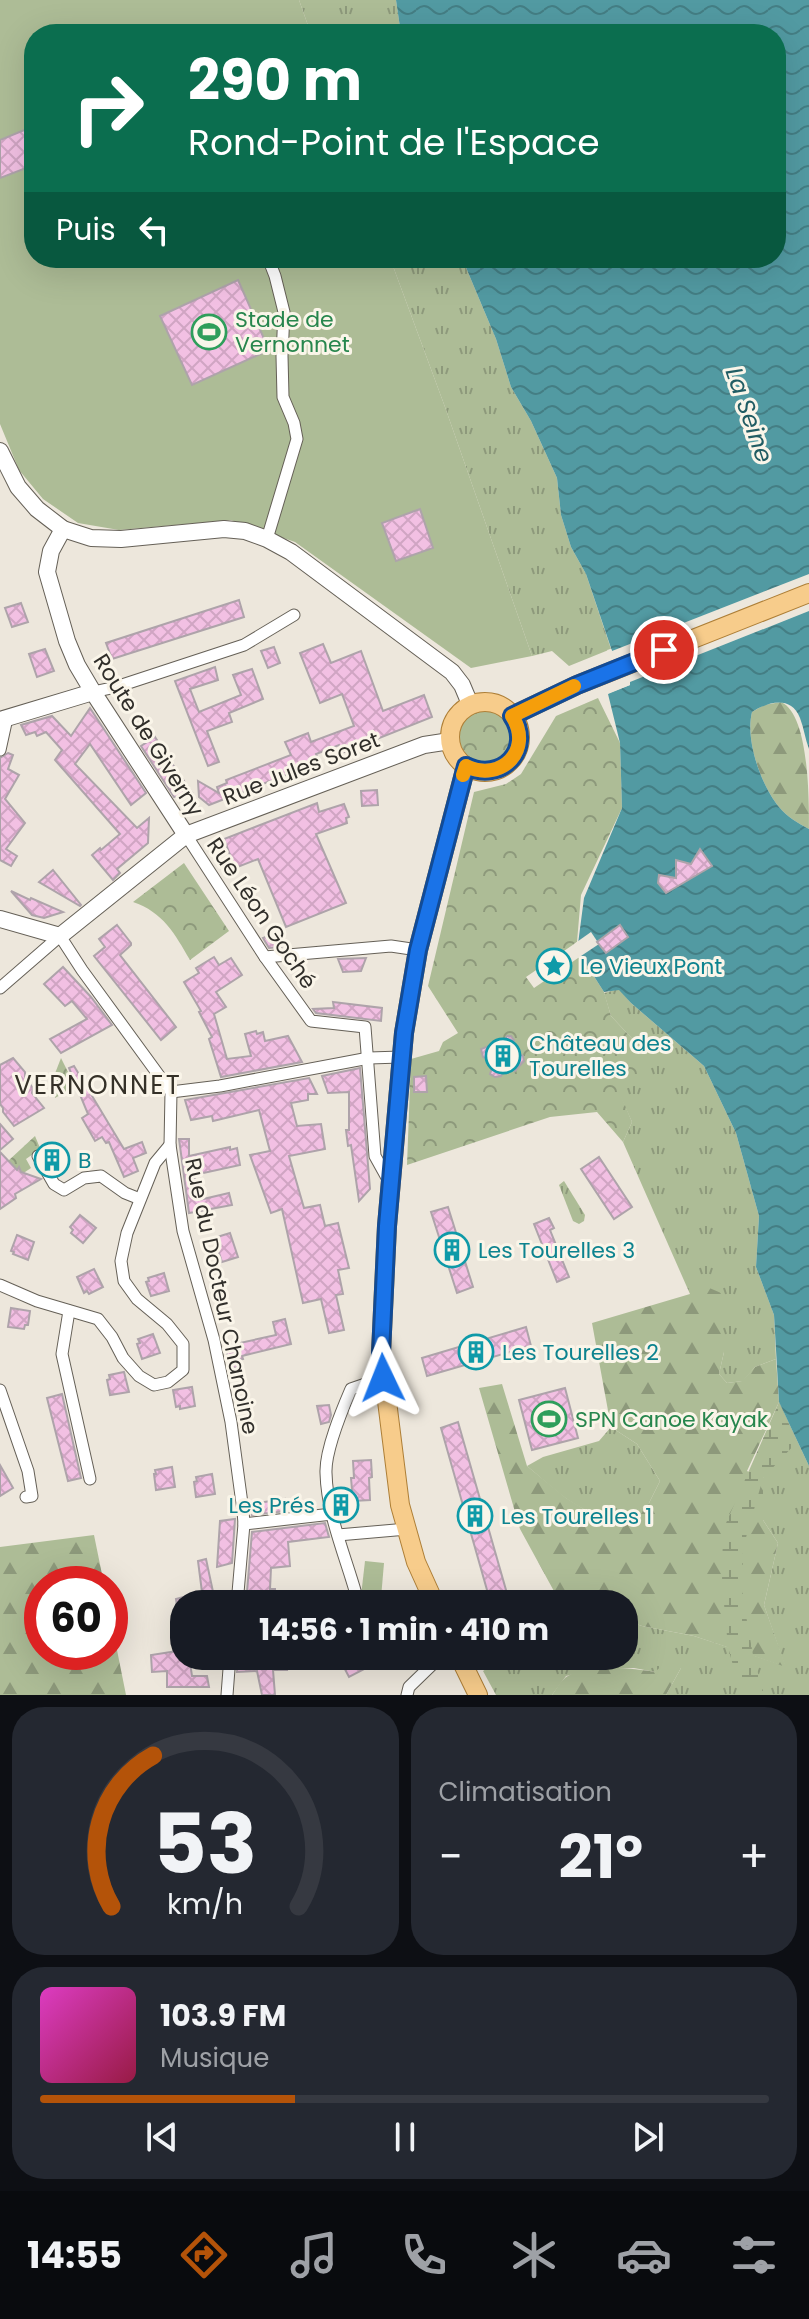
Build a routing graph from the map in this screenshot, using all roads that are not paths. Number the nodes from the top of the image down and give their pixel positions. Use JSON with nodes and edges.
{"nodes":[{"id":1,"x":272,"y":268,"type":"edge"},
{"id":2,"x":0,"y":451,"type":"edge"},
{"id":3,"x":63,"y":529,"type":"junction"},
{"id":4,"x":267,"y":539,"type":"junction"},
{"id":5,"x":809,"y":593,"type":"edge"},
{"id":6,"x":294,"y":615,"type":"dead end"},
{"id":7,"x":93,"y":692,"type":"junction"},
{"id":8,"x":470,"y":704,"type":"junction"},
{"id":9,"x":512,"y":716,"type":"junction"},
{"id":10,"x":4,"y":719,"type":"edge"},
{"id":11,"x":450,"y":741,"type":"junction"},
{"id":12,"x":0,"y":750,"type":"edge"},
{"id":13,"x":466,"y":766,"type":"junction"},
{"id":14,"x":186,"y":835,"type":"junction"},
{"id":15,"x":0,"y":919,"type":"edge"},
{"id":16,"x":60,"y":936,"type":"junction"},
{"id":17,"x":418,"y":950,"type":"junction"},
{"id":18,"x":265,"y":957,"type":"junction"},
{"id":19,"x":0,"y":988,"type":"edge"},
{"id":20,"x":401,"y":1057,"type":"junction"},
{"id":21,"x":369,"y":1058,"type":"junction"},
{"id":22,"x":171,"y":1092,"type":"junction"},
{"id":23,"x":170,"y":1145,"type":"junction"},
{"id":24,"x":38,"y":1156,"type":"dead end"},
{"id":25,"x":390,"y":1183,"type":"junction"},
{"id":26,"x":140,"y":1199,"type":"junction"},
{"id":27,"x":0,"y":1285,"type":"edge"},
{"id":28,"x":69,"y":1311,"type":"junction"},
{"id":29,"x":383,"y":1378,"type":"junction"},
{"id":30,"x":0,"y":1390,"type":"edge"},
{"id":31,"x":90,"y":1479,"type":"dead end"},
{"id":32,"x":26,"y":1497,"type":"dead end"},
{"id":33,"x":332,"y":1514,"type":"junction"},
{"id":34,"x":244,"y":1524,"type":"junction"},
{"id":35,"x":407,"y":1529,"type":"junction"},
{"id":36,"x":338,"y":1535,"type":"junction"},
{"id":37,"x":238,"y":1590,"type":"edge"},
{"id":38,"x":355,"y":1590,"type":"edge"},
{"id":39,"x":429,"y":1590,"type":"edge"},
{"id":40,"x":229,"y":1670,"type":"edge"},
{"id":41,"x":427,"y":1670,"type":"edge"},
{"id":42,"x":466,"y":1670,"type":"edge"},
{"id":43,"x":227,"y":1695,"type":"edge"},
{"id":44,"x":407,"y":1695,"type":"edge"},
{"id":45,"x":478,"y":1695,"type":"edge"}],
"edges":[{"from":1,"to":4,"type":"street"},
{"from":2,"to":3,"type":"main road"},
{"from":3,"to":4,"type":"main road"},
{"from":3,"to":7,"type":"main road","name":"Route de Giverny"},
{"from":4,"to":8,"type":"main road"},
{"from":5,"to":9,"type":"main road"},
{"from":6,"to":7,"type":"street"},
{"from":7,"to":10,"type":"main road"},
{"from":7,"to":14,"type":"main road","name":"Route de Giverny"},
{"from":8,"to":9,"type":"main road"},
{"from":8,"to":11,"type":"main road"},
{"from":9,"to":13,"type":"main road"},
{"from":10,"to":12,"type":"street"},
{"from":11,"to":13,"type":"main road"},
{"from":11,"to":14,"type":"main road","name":"Rue Jules Soret"},
{"from":13,"to":17,"type":"main road"},
{"from":14,"to":16,"type":"main road","name":"Rue Jules Soret"},
{"from":14,"to":18,"type":"street","name":"Rue Léon Goché"},
{"from":15,"to":16,"type":"main road"},
{"from":16,"to":19,"type":"street"},
{"from":16,"to":22,"type":"street"},
{"from":17,"to":18,"type":"street"},
{"from":17,"to":20,"type":"main road"},
{"from":18,"to":21,"type":"street","name":"Rue Léon Goché"},
{"from":20,"to":21,"type":"street"},
{"from":20,"to":25,"type":"main road"},
{"from":21,"to":22,"type":"street"},
{"from":21,"to":25,"type":"street"},
{"from":22,"to":23,"type":"street","name":"Rue du Docteur Chanoine"},
{"from":23,"to":26,"type":"street"},
{"from":23,"to":34,"type":"street","name":"Rue du Docteur Chanoine"},
{"from":24,"to":26,"type":"street"},
{"from":25,"to":29,"type":"main road"},
{"from":26,"to":28,"type":"street"},
{"from":27,"to":28,"type":"street"},
{"from":28,"to":31,"type":"street"},
{"from":29,"to":33,"type":"street"},
{"from":29,"to":35,"type":"main road"},
{"from":30,"to":32,"type":"street"},
{"from":33,"to":34,"type":"street"},
{"from":33,"to":36,"type":"street"},
{"from":34,"to":37,"type":"street","name":"Rue du Docteur Chanoine"},
{"from":35,"to":36,"type":"street"},
{"from":35,"to":39,"type":"main road"},
{"from":36,"to":38,"type":"street"},
{"from":40,"to":43,"type":"street"},
{"from":41,"to":44,"type":"street"},
{"from":42,"to":45,"type":"main road"}]}
